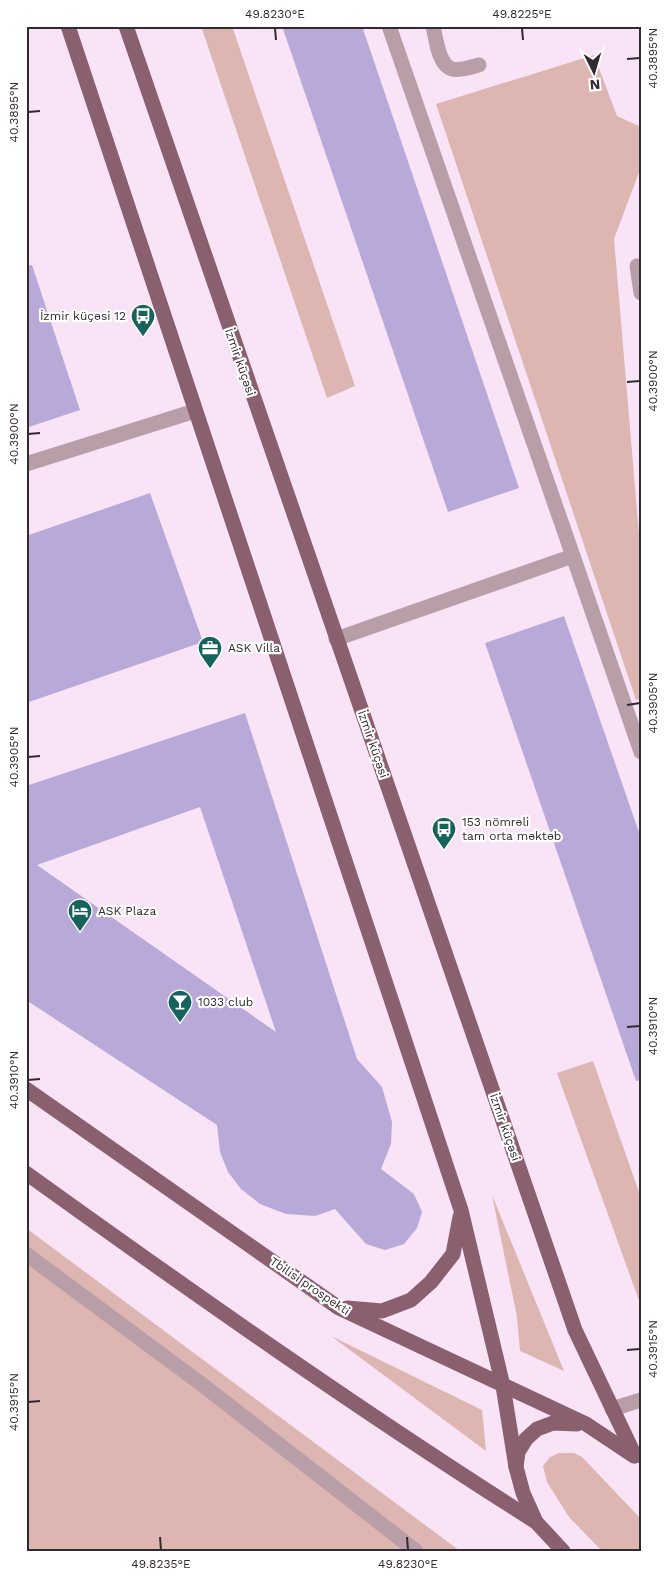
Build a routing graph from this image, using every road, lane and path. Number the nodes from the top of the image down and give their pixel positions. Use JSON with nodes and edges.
{"nodes":[{"id":1,"x":68,"y":26,"type":"edge"},
{"id":2,"x":126,"y":26,"type":"edge"},
{"id":3,"x":390,"y":26,"type":"edge"},
{"id":4,"x":433,"y":26,"type":"edge"},
{"id":5,"x":480,"y":65,"type":"dead end"},
{"id":6,"x":637,"y":266,"type":"dead end"},
{"id":7,"x":641,"y":294,"type":"edge"},
{"id":8,"x":195,"y":411,"type":"junction"},
{"id":9,"x":26,"y":464,"type":"edge"},
{"id":10,"x":573,"y":556,"type":"junction"},
{"id":11,"x":336,"y":639,"type":"junction"},
{"id":12,"x":641,"y":752,"type":"edge"},
{"id":13,"x":26,"y":1089,"type":"edge"},
{"id":14,"x":26,"y":1173,"type":"edge"},
{"id":15,"x":461,"y":1210,"type":"junction"},
{"id":16,"x":26,"y":1254,"type":"edge"},
{"id":17,"x":338,"y":1308,"type":"junction"},
{"id":18,"x":503,"y":1386,"type":"junction"},
{"id":19,"x":641,"y":1400,"type":"edge"},
{"id":20,"x":612,"y":1408,"type":"junction"},
{"id":21,"x":586,"y":1424,"type":"junction"},
{"id":22,"x":638,"y":1459,"type":"edge"},
{"id":23,"x":516,"y":1467,"type":"junction"},
{"id":24,"x":536,"y":1522,"type":"junction"},
{"id":25,"x":416,"y":1551,"type":"edge"},
{"id":26,"x":564,"y":1551,"type":"edge"}],
"edges":[{"from":1,"to":8,"type":"main road"},
{"from":2,"to":11,"type":"main road","name":"İzmir küçəsi"},
{"from":3,"to":10,"type":"lane"},
{"from":4,"to":5,"type":"lane"},
{"from":6,"to":7,"type":"lane"},
{"from":8,"to":9,"type":"lane"},
{"from":8,"to":15,"type":"main road"},
{"from":10,"to":11,"type":"lane"},
{"from":10,"to":12,"type":"lane"},
{"from":11,"to":20,"type":"main road","name":"İzmir küçəsi"},
{"from":13,"to":17,"type":"main road","name":"Tbilisi prospekti"},
{"from":14,"to":24,"type":"main road"},
{"from":15,"to":17,"type":"main road"},
{"from":15,"to":18,"type":"main road"},
{"from":16,"to":25,"type":"lane"},
{"from":17,"to":18,"type":"main road","name":"Tbilisi prospekti"},
{"from":18,"to":21,"type":"main road","name":"Tbilisi prospekti"},
{"from":18,"to":23,"type":"main road"},
{"from":19,"to":20,"type":"lane"},
{"from":20,"to":22,"type":"main road","name":"İzmir küçəsi"},
{"from":21,"to":22,"type":"main road","name":"Tbilisi prospekti"},
{"from":21,"to":23,"type":"main road"},
{"from":23,"to":24,"type":"main road"},
{"from":24,"to":26,"type":"main road"}]}
